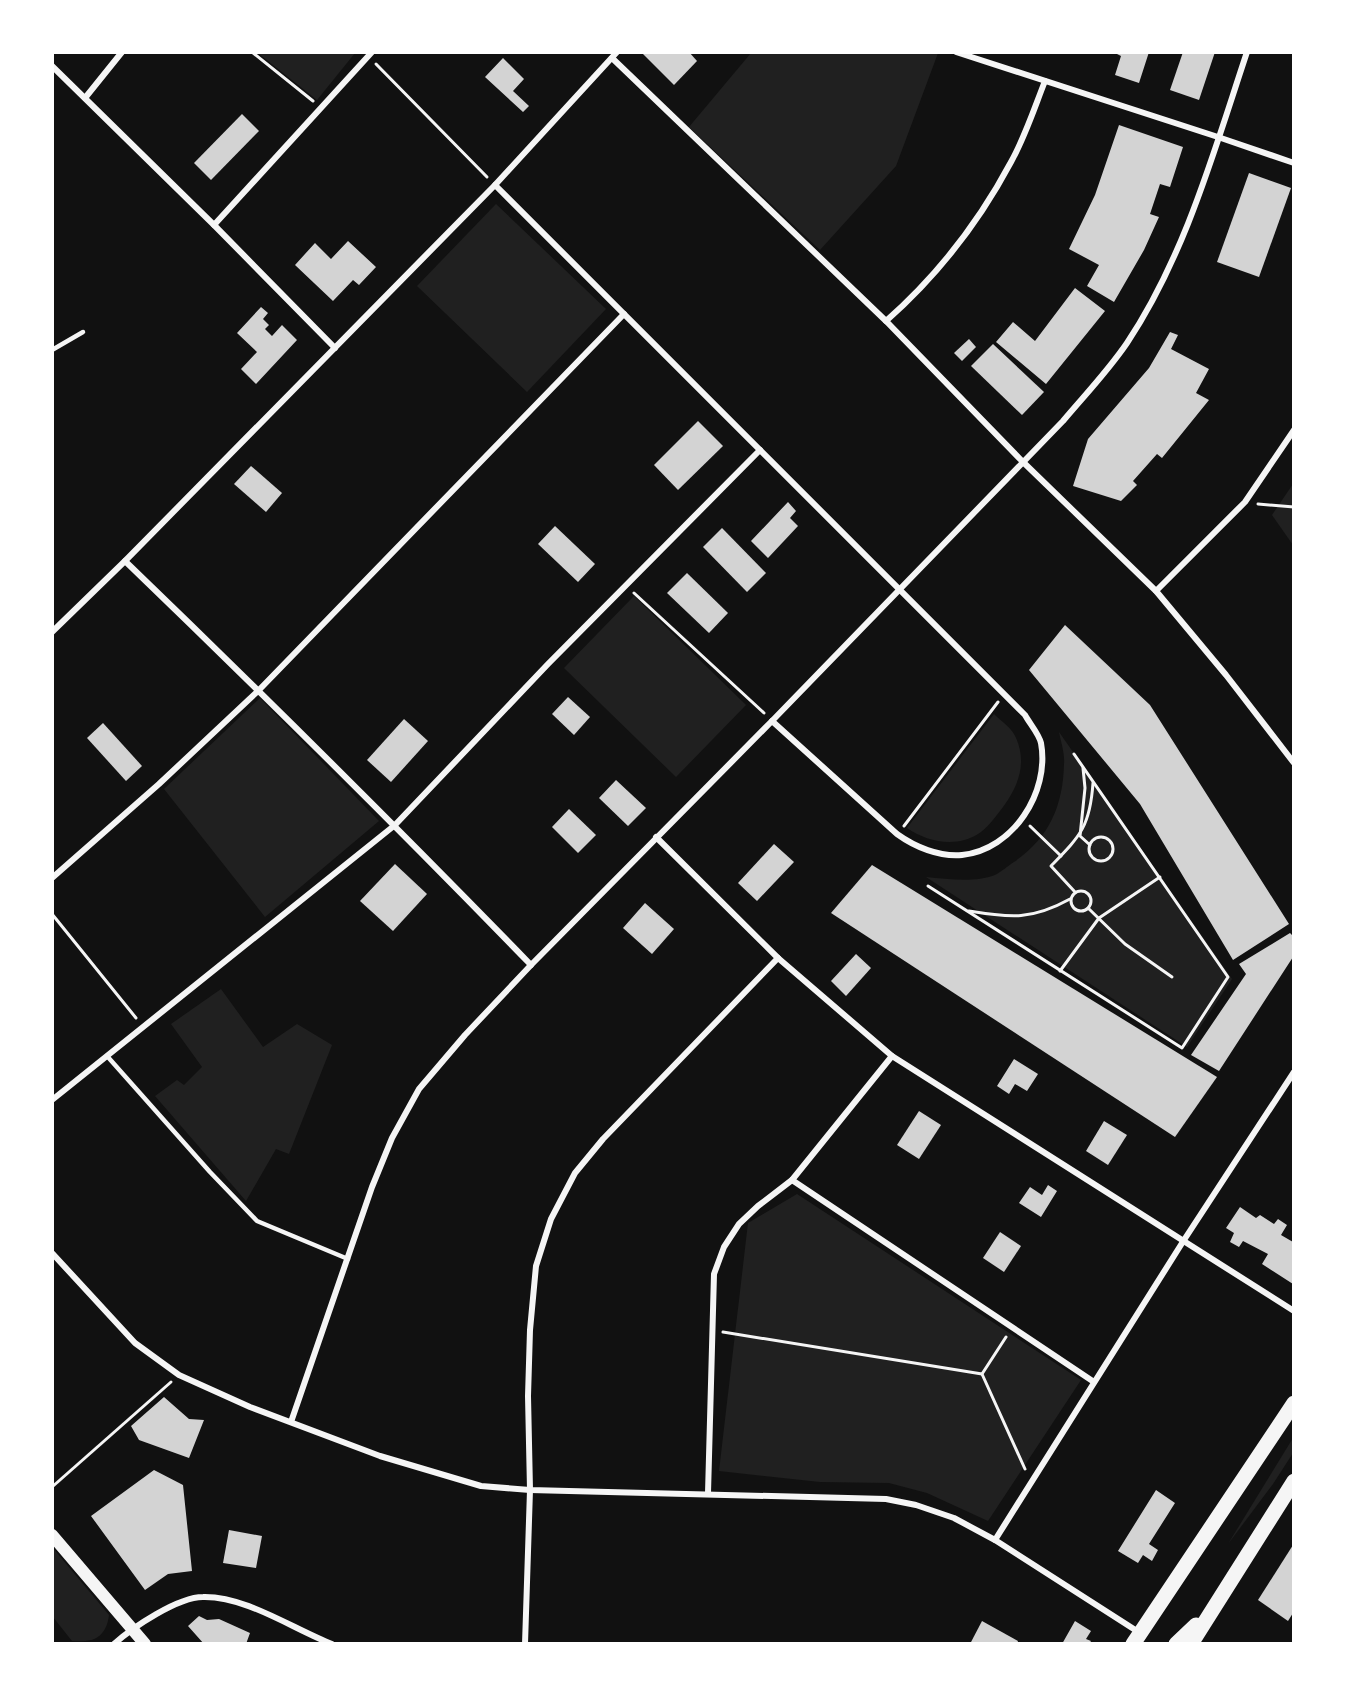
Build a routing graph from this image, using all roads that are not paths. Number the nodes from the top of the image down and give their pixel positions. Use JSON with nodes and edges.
{"nodes":[{"id":1,"x":122,"y":52,"type":"edge"},
{"id":2,"x":956,"y":52,"type":"edge"},
{"id":3,"x":1247,"y":52,"type":"edge"},
{"id":4,"x":370,"y":55,"type":"edge"},
{"id":5,"x":614,"y":55,"type":"edge"},
{"id":6,"x":52,"y":66,"type":"edge"},
{"id":7,"x":1045,"y":81,"type":"junction"},
{"id":8,"x":85,"y":98,"type":"junction"},
{"id":9,"x":1218,"y":137,"type":"junction"},
{"id":10,"x":1293,"y":163,"type":"edge"},
{"id":11,"x":495,"y":185,"type":"junction"},
{"id":12,"x":214,"y":225,"type":"junction"},
{"id":13,"x":624,"y":314,"type":"junction"},
{"id":14,"x":886,"y":321,"type":"junction"},
{"id":15,"x":83,"y":332,"type":"dead end"},
{"id":16,"x":335,"y":348,"type":"junction"},
{"id":17,"x":52,"y":350,"type":"edge"},
{"id":18,"x":1293,"y":430,"type":"edge"},
{"id":19,"x":760,"y":450,"type":"junction"},
{"id":20,"x":1022,"y":461,"type":"junction"},
{"id":21,"x":125,"y":561,"type":"junction"},
{"id":22,"x":900,"y":590,"type":"junction"},
{"id":23,"x":1156,"y":591,"type":"junction"},
{"id":24,"x":52,"y":632,"type":"edge"},
{"id":25,"x":259,"y":690,"type":"junction"},
{"id":26,"x":772,"y":721,"type":"junction"},
{"id":27,"x":1293,"y":763,"type":"edge"},
{"id":28,"x":395,"y":825,"type":"junction"},
{"id":29,"x":656,"y":837,"type":"junction"},
{"id":30,"x":52,"y":878,"type":"edge"},
{"id":31,"x":778,"y":958,"type":"junction"},
{"id":32,"x":531,"y":965,"type":"junction"},
{"id":33,"x":107,"y":1056,"type":"junction"},
{"id":34,"x":892,"y":1056,"type":"junction"},
{"id":35,"x":1293,"y":1072,"type":"edge"},
{"id":36,"x":52,"y":1100,"type":"edge"},
{"id":37,"x":792,"y":1180,"type":"junction"},
{"id":38,"x":1184,"y":1240,"type":"junction"},
{"id":39,"x":52,"y":1253,"type":"edge"},
{"id":40,"x":348,"y":1259,"type":"junction"},
{"id":41,"x":1293,"y":1311,"type":"edge"},
{"id":42,"x":1094,"y":1382,"type":"junction"},
{"id":43,"x":1293,"y":1403,"type":"edge"},
{"id":44,"x":291,"y":1422,"type":"junction"},
{"id":45,"x":1293,"y":1481,"type":"edge"},
{"id":46,"x":530,"y":1490,"type":"junction"},
{"id":47,"x":708,"y":1493,"type":"junction"},
{"id":48,"x":52,"y":1535,"type":"edge"},
{"id":49,"x":995,"y":1540,"type":"junction"},
{"id":50,"x":1210,"y":1611,"type":"junction"},
{"id":51,"x":132,"y":1628,"type":"junction"},
{"id":52,"x":1137,"y":1638,"type":"edge"},
{"id":53,"x":114,"y":1644,"type":"edge"},
{"id":54,"x":145,"y":1644,"type":"edge"},
{"id":55,"x":332,"y":1644,"type":"edge"},
{"id":56,"x":525,"y":1644,"type":"edge"},
{"id":57,"x":1176,"y":1644,"type":"edge"},
{"id":58,"x":1191,"y":1644,"type":"edge"}],
"edges":[{"from":1,"to":8,"type":"street"},
{"from":2,"to":7,"type":"street"},
{"from":3,"to":9,"type":"street"},
{"from":4,"to":12,"type":"street"},
{"from":5,"to":11,"type":"street"},
{"from":5,"to":14,"type":"street"},
{"from":6,"to":8,"type":"street"},
{"from":7,"to":9,"type":"street"},
{"from":7,"to":14,"type":"street"},
{"from":8,"to":12,"type":"street"},
{"from":9,"to":10,"type":"street"},
{"from":9,"to":20,"type":"street"},
{"from":11,"to":13,"type":"street"},
{"from":11,"to":16,"type":"street"},
{"from":12,"to":16,"type":"street"},
{"from":13,"to":19,"type":"street"},
{"from":13,"to":25,"type":"street"},
{"from":14,"to":20,"type":"street"},
{"from":15,"to":17,"type":"lane"},
{"from":16,"to":21,"type":"street"},
{"from":18,"to":23,"type":"street"},
{"from":19,"to":22,"type":"street"},
{"from":19,"to":28,"type":"street"},
{"from":20,"to":22,"type":"street"},
{"from":20,"to":23,"type":"street"},
{"from":21,"to":24,"type":"street"},
{"from":21,"to":25,"type":"street"},
{"from":22,"to":26,"type":"street"},
{"from":22,"to":26,"type":"street"},
{"from":23,"to":27,"type":"street"},
{"from":25,"to":28,"type":"street"},
{"from":25,"to":30,"type":"street"},
{"from":26,"to":29,"type":"street"},
{"from":28,"to":32,"type":"street"},
{"from":28,"to":33,"type":"street"},
{"from":29,"to":31,"type":"street"},
{"from":29,"to":32,"type":"street"},
{"from":31,"to":34,"type":"street"},
{"from":31,"to":46,"type":"street"},
{"from":32,"to":40,"type":"street"},
{"from":33,"to":36,"type":"street"},
{"from":33,"to":40,"type":"lane"},
{"from":34,"to":37,"type":"street"},
{"from":34,"to":38,"type":"street"},
{"from":35,"to":38,"type":"street"},
{"from":37,"to":42,"type":"street"},
{"from":37,"to":47,"type":"street"},
{"from":38,"to":41,"type":"street"},
{"from":38,"to":42,"type":"street"},
{"from":39,"to":44,"type":"street"},
{"from":40,"to":44,"type":"street"},
{"from":42,"to":49,"type":"street"},
{"from":43,"to":52,"type":"main road"},
{"from":44,"to":46,"type":"street"},
{"from":45,"to":50,"type":"main road"},
{"from":46,"to":47,"type":"street"},
{"from":46,"to":56,"type":"street"},
{"from":47,"to":49,"type":"street"},
{"from":48,"to":51,"type":"main road"},
{"from":49,"to":52,"type":"street"},
{"from":50,"to":57,"type":"main road"},
{"from":50,"to":58,"type":"main road"},
{"from":51,"to":53,"type":"street"},
{"from":51,"to":54,"type":"main road"},
{"from":51,"to":55,"type":"street"}]}
